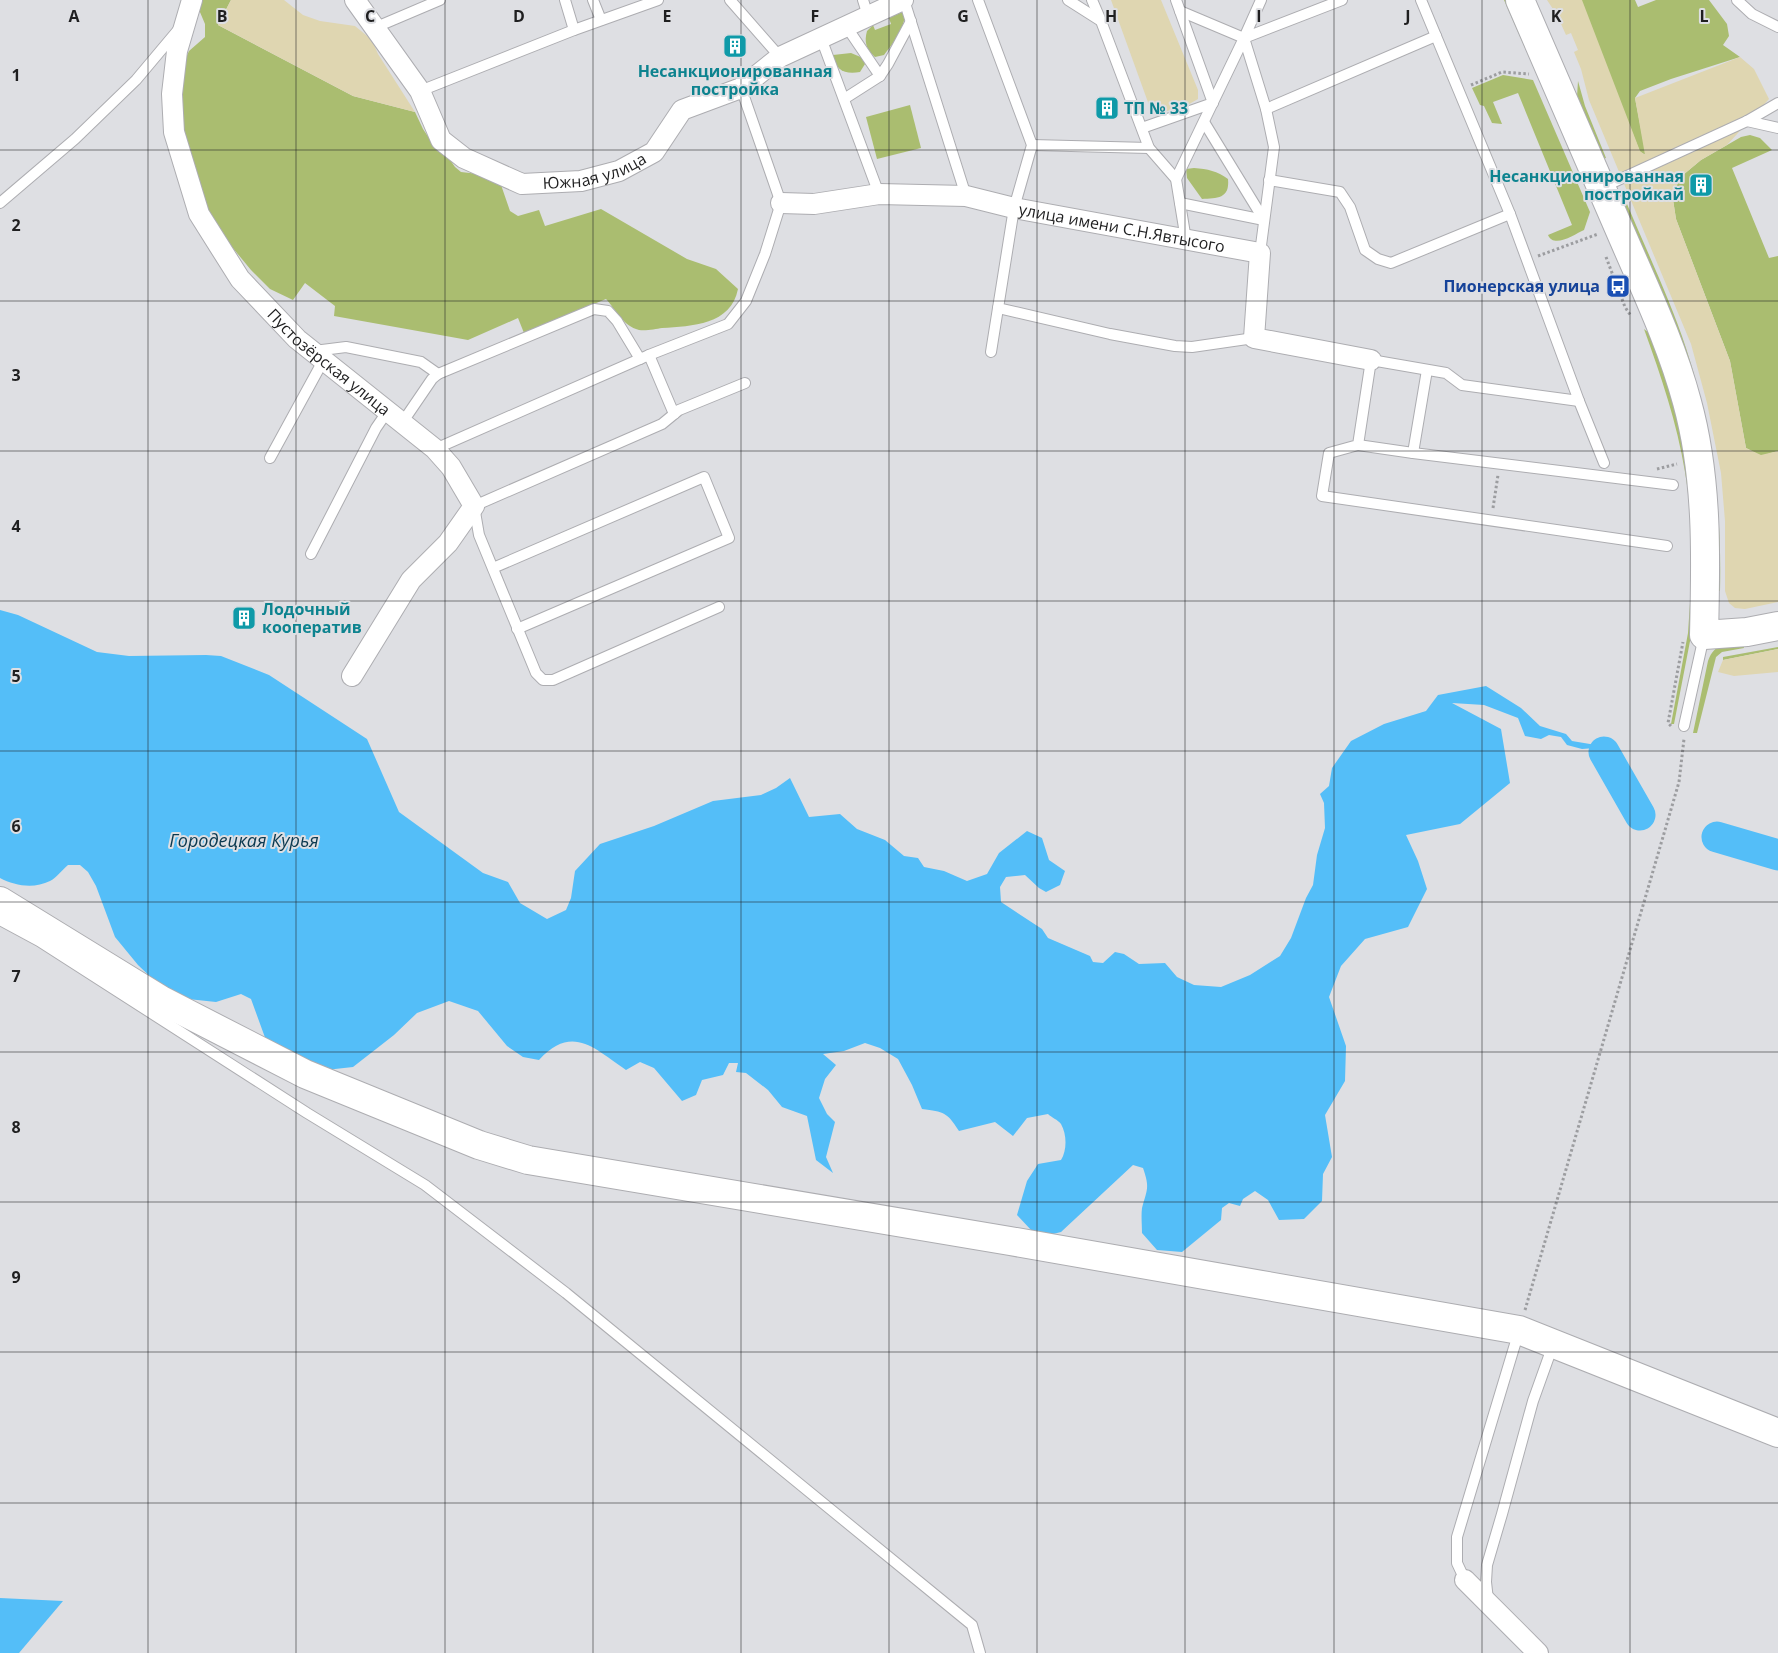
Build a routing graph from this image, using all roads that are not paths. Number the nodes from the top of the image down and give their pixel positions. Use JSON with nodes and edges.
{"nodes":[{"id":1,"x":192,"y":0,"type":"edge"},
{"id":2,"x":354,"y":0,"type":"edge"},
{"id":3,"x":440,"y":0,"type":"edge"},
{"id":4,"x":565,"y":0,"type":"edge"},
{"id":5,"x":593,"y":0,"type":"edge"},
{"id":6,"x":658,"y":0,"type":"edge"},
{"id":7,"x":730,"y":0,"type":"edge"},
{"id":8,"x":903,"y":0,"type":"edge"},
{"id":9,"x":978,"y":0,"type":"edge"},
{"id":10,"x":1068,"y":0,"type":"edge"},
{"id":11,"x":1092,"y":0,"type":"edge"},
{"id":12,"x":1176,"y":0,"type":"edge"},
{"id":13,"x":1261,"y":0,"type":"edge"},
{"id":14,"x":1342,"y":0,"type":"edge"},
{"id":15,"x":1421,"y":0,"type":"edge"},
{"id":16,"x":1520,"y":0,"type":"edge"},
{"id":17,"x":1737,"y":0,"type":"edge"},
{"id":18,"x":865,"y":8,"type":"edge"},
{"id":19,"x":1180,"y":11,"type":"junction"},
{"id":20,"x":187,"y":20,"type":"junction"},
{"id":21,"x":601,"y":20,"type":"junction"},
{"id":22,"x":911,"y":21,"type":"junction"},
{"id":23,"x":1100,"y":21,"type":"junction"},
{"id":24,"x":846,"y":26,"type":"junction"},
{"id":25,"x":374,"y":28,"type":"junction"},
{"id":26,"x":1778,"y":28,"type":"edge"},
{"id":27,"x":574,"y":30,"type":"junction"},
{"id":28,"x":1436,"y":36,"type":"junction"},
{"id":29,"x":821,"y":38,"type":"junction"},
{"id":30,"x":1244,"y":38,"type":"junction"},
{"id":31,"x":780,"y":57,"type":"junction"},
{"id":32,"x":880,"y":76,"type":"junction"},
{"id":33,"x":741,"y":88,"type":"junction"},
{"id":34,"x":420,"y":91,"type":"junction"},
{"id":35,"x":844,"y":100,"type":"junction"},
{"id":36,"x":1213,"y":103,"type":"junction"},
{"id":37,"x":1778,"y":103,"type":"edge"},
{"id":38,"x":1266,"y":109,"type":"junction"},
{"id":39,"x":1747,"y":121,"type":"junction"},
{"id":40,"x":1204,"y":122,"type":"junction"},
{"id":41,"x":1142,"y":128,"type":"junction"},
{"id":42,"x":1778,"y":128,"type":"edge"},
{"id":43,"x":1032,"y":145,"type":"junction"},
{"id":44,"x":1149,"y":148,"type":"junction"},
{"id":45,"x":1176,"y":179,"type":"junction"},
{"id":46,"x":1270,"y":180,"type":"junction"},
{"id":47,"x":1602,"y":187,"type":"junction"},
{"id":48,"x":879,"y":194,"type":"junction"},
{"id":49,"x":966,"y":196,"type":"junction"},
{"id":50,"x":0,"y":203,"type":"edge"},
{"id":51,"x":781,"y":203,"type":"junction"},
{"id":52,"x":1180,"y":203,"type":"junction"},
{"id":53,"x":1014,"y":208,"type":"junction"},
{"id":54,"x":1510,"y":214,"type":"junction"},
{"id":55,"x":1264,"y":220,"type":"junction"},
{"id":56,"x":1186,"y":240,"type":"junction"},
{"id":57,"x":1260,"y":253,"type":"junction"},
{"id":58,"x":998,"y":308,"type":"junction"},
{"id":59,"x":1254,"y":338,"type":"junction"},
{"id":60,"x":991,"y":352,"type":"dead end"},
{"id":61,"x":318,"y":356,"type":"junction"},
{"id":62,"x":644,"y":357,"type":"junction"},
{"id":63,"x":1371,"y":360,"type":"junction"},
{"id":64,"x":1427,"y":370,"type":"junction"},
{"id":65,"x":438,"y":374,"type":"junction"},
{"id":66,"x":745,"y":383,"type":"dead end"},
{"id":67,"x":1578,"y":401,"type":"junction"},
{"id":68,"x":674,"y":414,"type":"junction"},
{"id":69,"x":395,"y":418,"type":"junction"},
{"id":70,"x":1358,"y":445,"type":"junction"},
{"id":71,"x":435,"y":449,"type":"junction"},
{"id":72,"x":1413,"y":454,"type":"junction"},
{"id":73,"x":270,"y":458,"type":"dead end"},
{"id":74,"x":1604,"y":463,"type":"dead end"},
{"id":75,"x":1673,"y":485,"type":"dead end"},
{"id":76,"x":474,"y":506,"type":"junction"},
{"id":77,"x":1667,"y":546,"type":"dead end"},
{"id":78,"x":311,"y":554,"type":"dead end"},
{"id":79,"x":493,"y":568,"type":"junction"},
{"id":80,"x":720,"y":607,"type":"dead end"},
{"id":81,"x":1778,"y":626,"type":"edge"},
{"id":82,"x":517,"y":629,"type":"junction"},
{"id":83,"x":1704,"y":635,"type":"junction"},
{"id":84,"x":352,"y":676,"type":"dead end"},
{"id":85,"x":1684,"y":726,"type":"dead end"},
{"id":86,"x":0,"y":901,"type":"edge"},
{"id":87,"x":0,"y":920,"type":"edge"},
{"id":88,"x":1519,"y":1330,"type":"junction"},
{"id":89,"x":1553,"y":1344,"type":"junction"},
{"id":90,"x":1778,"y":1433,"type":"edge"},
{"id":91,"x":1466,"y":1580,"type":"joint"},
{"id":92,"x":1489,"y":1604,"type":"junction"},
{"id":93,"x":980,"y":1653,"type":"edge"},
{"id":94,"x":1538,"y":1653,"type":"edge"}],
"edges":[{"from":1,"to":20,"type":"street","name":"Пустозёрская улица"},
{"from":2,"to":25,"type":"street","name":"Южная улица"},
{"from":3,"to":25,"type":"lane"},
{"from":4,"to":27,"type":"lane"},
{"from":5,"to":21,"type":"lane"},
{"from":6,"to":21,"type":"lane"},
{"from":7,"to":31,"type":"lane"},
{"from":8,"to":18,"type":"street","name":"Южная улица"},
{"from":8,"to":22,"type":"lane"},
{"from":9,"to":43,"type":"lane"},
{"from":10,"to":23,"type":"lane"},
{"from":11,"to":23,"type":"lane"},
{"from":12,"to":19,"type":"lane"},
{"from":13,"to":30,"type":"lane"},
{"from":14,"to":30,"type":"lane"},
{"from":15,"to":28,"type":"lane"},
{"from":16,"to":47,"type":"main road"},
{"from":17,"to":26,"type":"lane"},
{"from":18,"to":24,"type":"street","name":"Южная улица"},
{"from":19,"to":30,"type":"lane"},
{"from":19,"to":36,"type":"lane"},
{"from":20,"to":50,"type":"lane"},
{"from":20,"to":61,"type":"street","name":"Пустозёрская улица"},
{"from":21,"to":27,"type":"lane"},
{"from":22,"to":32,"type":"lane"},
{"from":22,"to":49,"type":"lane"},
{"from":23,"to":41,"type":"lane"},
{"from":24,"to":29,"type":"street","name":"Южная улица"},
{"from":24,"to":32,"type":"lane"},
{"from":25,"to":34,"type":"street","name":"Южная улица"},
{"from":27,"to":34,"type":"lane"},
{"from":28,"to":38,"type":"lane"},
{"from":28,"to":54,"type":"lane"},
{"from":29,"to":31,"type":"street","name":"Южная улица"},
{"from":29,"to":35,"type":"lane"},
{"from":30,"to":36,"type":"lane"},
{"from":30,"to":38,"type":"lane"},
{"from":31,"to":33,"type":"street","name":"Южная улица"},
{"from":32,"to":35,"type":"lane"},
{"from":33,"to":34,"type":"street","name":"Южная улица"},
{"from":33,"to":51,"type":"lane"},
{"from":35,"to":48,"type":"lane"},
{"from":36,"to":40,"type":"lane"},
{"from":36,"to":41,"type":"lane"},
{"from":37,"to":39,"type":"lane"},
{"from":38,"to":46,"type":"lane"},
{"from":39,"to":42,"type":"lane"},
{"from":39,"to":47,"type":"lane"},
{"from":40,"to":45,"type":"lane"},
{"from":40,"to":55,"type":"lane"},
{"from":41,"to":44,"type":"lane"},
{"from":43,"to":44,"type":"lane"},
{"from":43,"to":53,"type":"lane"},
{"from":44,"to":45,"type":"lane"},
{"from":45,"to":52,"type":"lane"},
{"from":46,"to":54,"type":"lane"},
{"from":46,"to":55,"type":"lane"},
{"from":47,"to":83,"type":"main road"},
{"from":48,"to":49,"type":"street","name":"улица имени С.Н.Явтысого"},
{"from":48,"to":51,"type":"street","name":"улица имени С.Н.Явтысого"},
{"from":49,"to":53,"type":"street","name":"улица имени С.Н.Явтысого"},
{"from":51,"to":62,"type":"lane"},
{"from":52,"to":55,"type":"lane"},
{"from":52,"to":56,"type":"lane"},
{"from":53,"to":56,"type":"street","name":"улица имени С.Н.Явтысого"},
{"from":53,"to":58,"type":"lane"},
{"from":54,"to":67,"type":"lane"},
{"from":55,"to":57,"type":"lane"},
{"from":56,"to":57,"type":"street","name":"улица имени С.Н.Явтысого"},
{"from":57,"to":59,"type":"street"},
{"from":58,"to":59,"type":"lane"},
{"from":58,"to":60,"type":"lane"},
{"from":59,"to":63,"type":"street"},
{"from":61,"to":65,"type":"lane"},
{"from":61,"to":69,"type":"street","name":"Пустозёрская улица"},
{"from":61,"to":73,"type":"lane"},
{"from":62,"to":65,"type":"lane"},
{"from":62,"to":68,"type":"lane"},
{"from":62,"to":71,"type":"lane"},
{"from":63,"to":64,"type":"lane"},
{"from":63,"to":70,"type":"lane"},
{"from":64,"to":67,"type":"lane"},
{"from":64,"to":72,"type":"lane"},
{"from":65,"to":69,"type":"lane"},
{"from":66,"to":68,"type":"lane"},
{"from":67,"to":74,"type":"lane"},
{"from":68,"to":76,"type":"lane"},
{"from":69,"to":71,"type":"street","name":"Пустозёрская улица"},
{"from":69,"to":78,"type":"lane"},
{"from":70,"to":72,"type":"lane"},
{"from":70,"to":77,"type":"lane"},
{"from":71,"to":76,"type":"street","name":"Пустозёрская улица"},
{"from":72,"to":75,"type":"lane"},
{"from":76,"to":79,"type":"lane"},
{"from":76,"to":84,"type":"street"},
{"from":79,"to":82,"type":"lane"},
{"from":79,"to":82,"type":"lane"},
{"from":80,"to":82,"type":"lane"},
{"from":81,"to":83,"type":"main road"},
{"from":83,"to":85,"type":"lane"},
{"from":86,"to":88,"type":"main road"},
{"from":87,"to":93,"type":"lane"},
{"from":88,"to":89,"type":"main road"},
{"from":88,"to":91,"type":"lane"},
{"from":89,"to":90,"type":"main road"},
{"from":89,"to":92,"type":"lane"},
{"from":91,"to":92,"type":"street"},
{"from":92,"to":94,"type":"street"}]}
